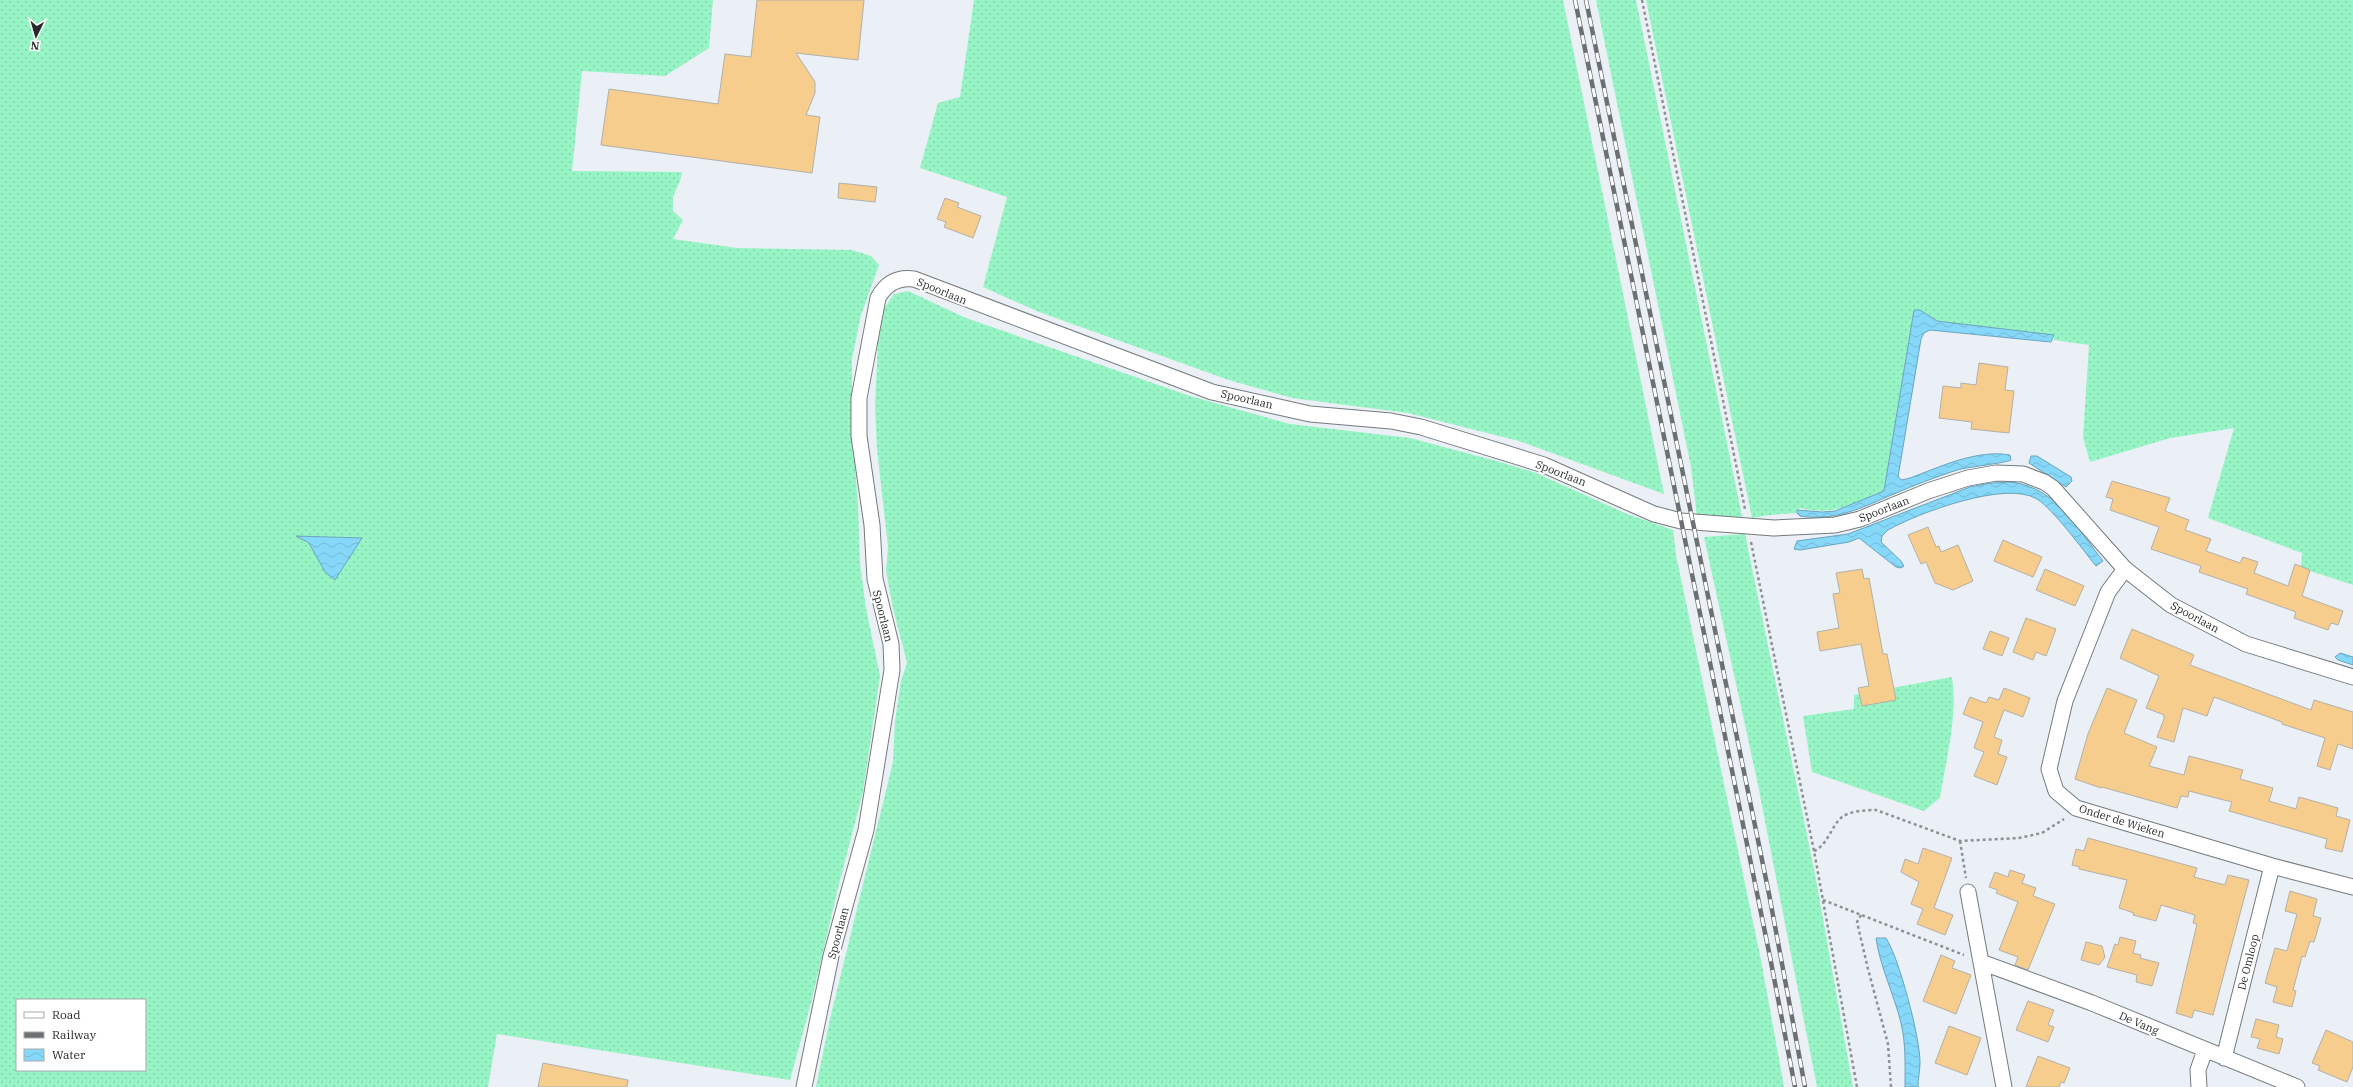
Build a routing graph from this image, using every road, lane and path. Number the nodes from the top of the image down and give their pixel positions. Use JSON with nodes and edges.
{"nodes":[{"id":1,"x":2125,"y":569,"type":"junction"},
{"id":2,"x":2353,"y":677,"type":"edge"},
{"id":3,"x":2076,"y":808,"type":"junction"},
{"id":4,"x":1960,"y":841,"type":"junction"},
{"id":5,"x":1814,"y":851,"type":"dead end"},
{"id":6,"x":2272,"y":866,"type":"junction"},
{"id":7,"x":2353,"y":888,"type":"edge"},
{"id":8,"x":1968,"y":892,"type":"joint"},
{"id":9,"x":1823,"y":900,"type":"dead end"},
{"id":10,"x":1861,"y":915,"type":"junction"},
{"id":11,"x":1981,"y":962,"type":"junction"},
{"id":12,"x":2205,"y":1050,"type":"junction"},
{"id":13,"x":2224,"y":1058,"type":"junction"},
{"id":14,"x":804,"y":1087,"type":"edge"},
{"id":15,"x":1891,"y":1087,"type":"edge"},
{"id":16,"x":2004,"y":1087,"type":"edge"},
{"id":17,"x":2199,"y":1087,"type":"edge"},
{"id":18,"x":2297,"y":1087,"type":"edge"}],
"edges":[{"from":1,"to":2,"type":"street","name":"Spoorlaan"},
{"from":1,"to":3,"type":"street","name":"Onder de Wieken"},
{"from":1,"to":14,"type":"street","name":"Spoorlaan"},
{"from":3,"to":4,"type":"path"},
{"from":3,"to":6,"type":"street","name":"Onder de Wieken"},
{"from":4,"to":5,"type":"path"},
{"from":4,"to":8,"type":"path"},
{"from":6,"to":7,"type":"street","name":"Onder de Wieken"},
{"from":6,"to":13,"type":"street","name":"De Omloop"},
{"from":8,"to":11,"type":"street"},
{"from":9,"to":10,"type":"path"},
{"from":10,"to":11,"type":"path"},
{"from":10,"to":15,"type":"path"},
{"from":11,"to":12,"type":"street","name":"De Vang"},
{"from":11,"to":16,"type":"street"},
{"from":12,"to":13,"type":"street","name":"De Vang"},
{"from":12,"to":17,"type":"street"},
{"from":13,"to":18,"type":"street","name":"De Vang"}]}
